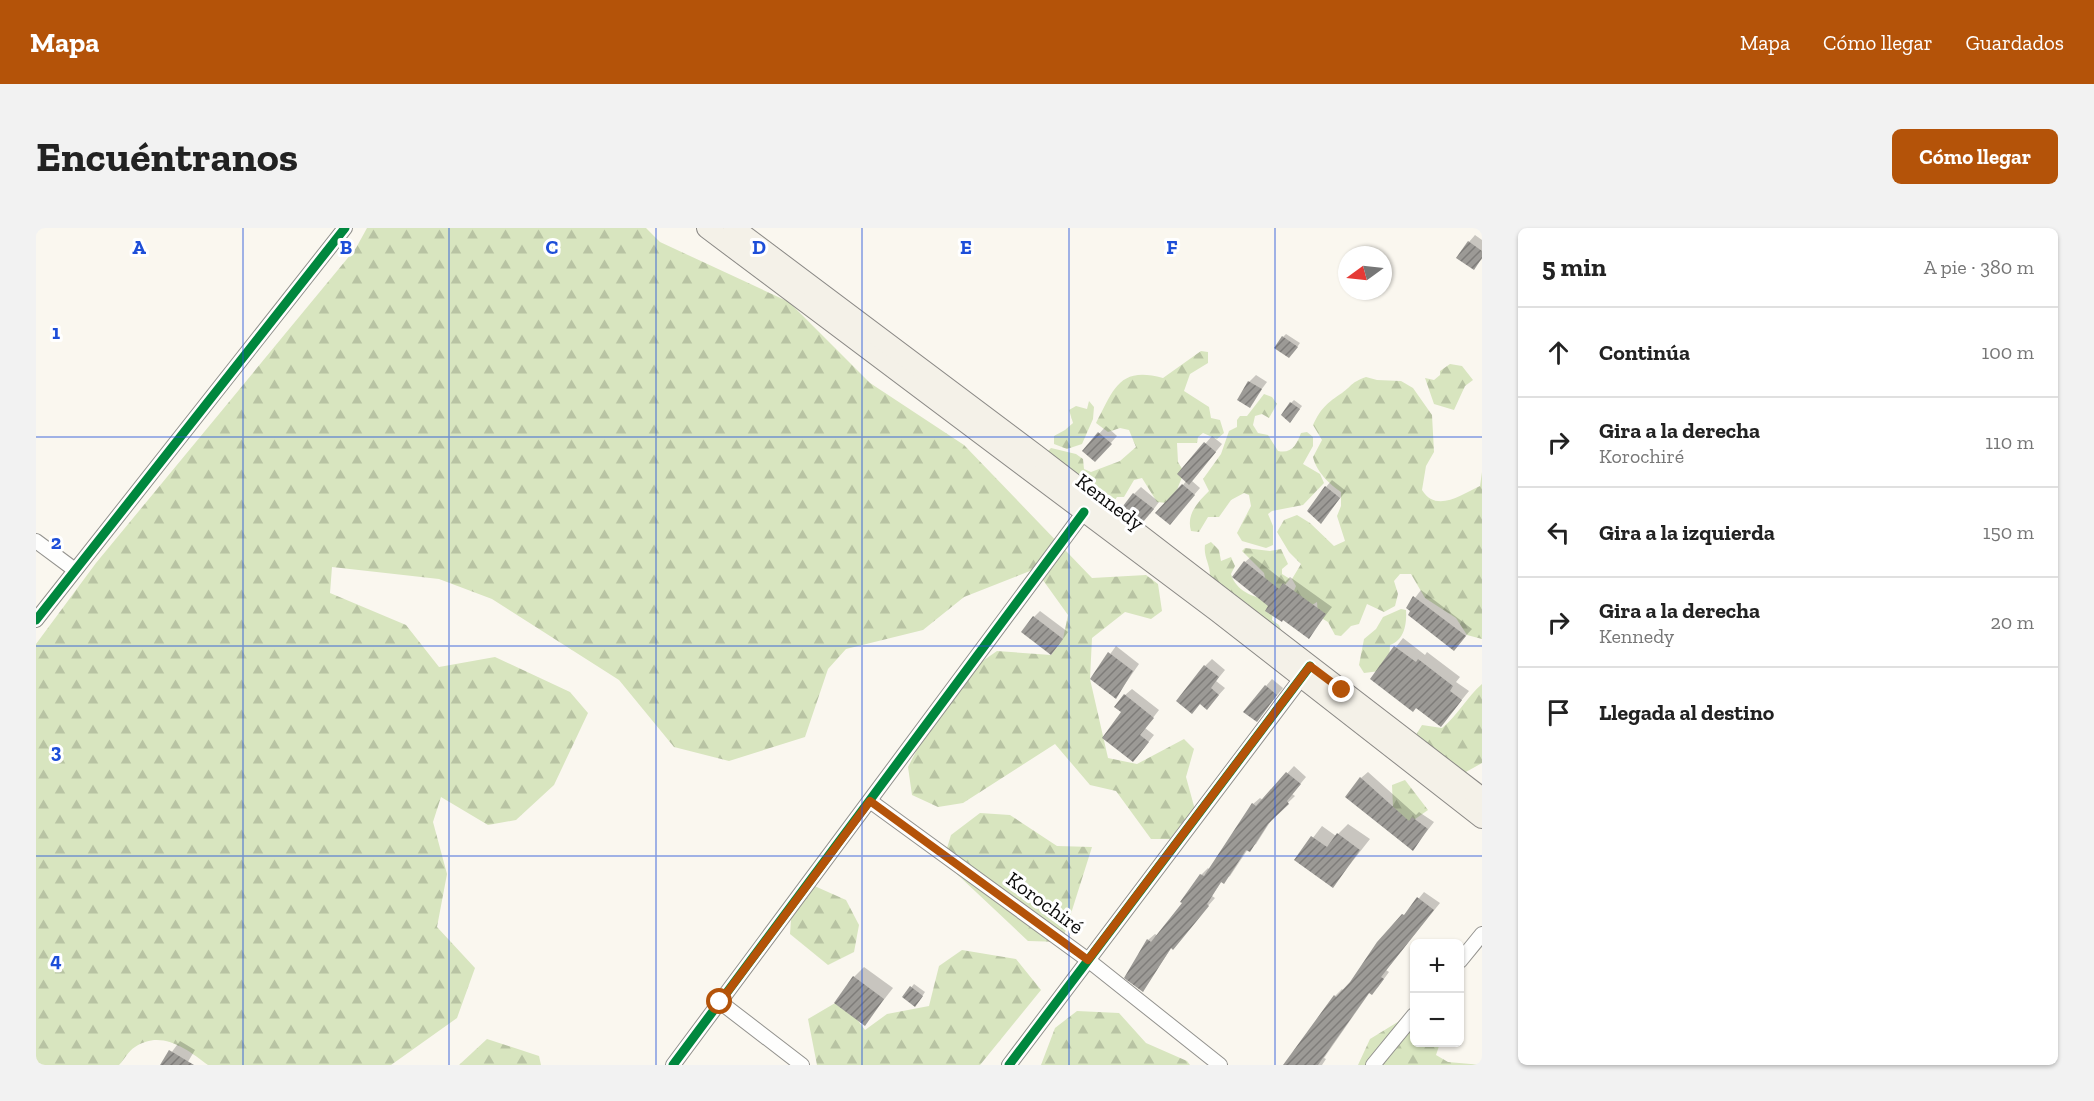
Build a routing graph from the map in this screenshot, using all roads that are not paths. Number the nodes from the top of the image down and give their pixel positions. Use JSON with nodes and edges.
{"nodes":[{"id":1,"x":345,"y":228,"type":"edge"},
{"id":2,"x":706,"y":228,"type":"edge"},
{"id":3,"x":734,"y":228,"type":"edge"},
{"id":4,"x":1084,"y":512,"type":"junction"},
{"id":5,"x":36,"y":541,"type":"edge"},
{"id":6,"x":75,"y":570,"type":"junction"},
{"id":7,"x":36,"y":620,"type":"edge"},
{"id":8,"x":1306,"y":672,"type":"junction"},
{"id":9,"x":1482,"y":798,"type":"edge"},
{"id":10,"x":870,"y":801,"type":"junction"},
{"id":11,"x":1482,"y":818,"type":"edge"},
{"id":12,"x":1482,"y":934,"type":"edge"},
{"id":13,"x":1464,"y":956,"type":"edge"},
{"id":14,"x":1088,"y":960,"type":"junction"},
{"id":15,"x":720,"y":1002,"type":"junction"},
{"id":16,"x":1410,"y":1020,"type":"edge"},
{"id":17,"x":673,"y":1065,"type":"edge"},
{"id":18,"x":801,"y":1065,"type":"edge"},
{"id":19,"x":1009,"y":1065,"type":"edge"},
{"id":20,"x":1220,"y":1065,"type":"edge"},
{"id":21,"x":1373,"y":1065,"type":"edge"}],
"edges":[{"from":1,"to":6,"type":"street"},
{"from":2,"to":4,"type":"main road","name":"Kennedy"},
{"from":3,"to":8,"type":"main road","name":"Kennedy"},
{"from":4,"to":8,"type":"main road","name":"Kennedy"},
{"from":4,"to":10,"type":"street"},
{"from":5,"to":6,"type":"street"},
{"from":6,"to":7,"type":"street"},
{"from":8,"to":9,"type":"main road","name":"Kennedy"},
{"from":8,"to":11,"type":"main road","name":"Kennedy"},
{"from":8,"to":14,"type":"street"},
{"from":10,"to":14,"type":"street","name":"Korochiré"},
{"from":10,"to":15,"type":"street"},
{"from":12,"to":13,"type":"street"},
{"from":14,"to":19,"type":"street"},
{"from":14,"to":20,"type":"street","name":"Korochiré"},
{"from":15,"to":17,"type":"street"},
{"from":15,"to":18,"type":"street"},
{"from":16,"to":21,"type":"street"}]}
